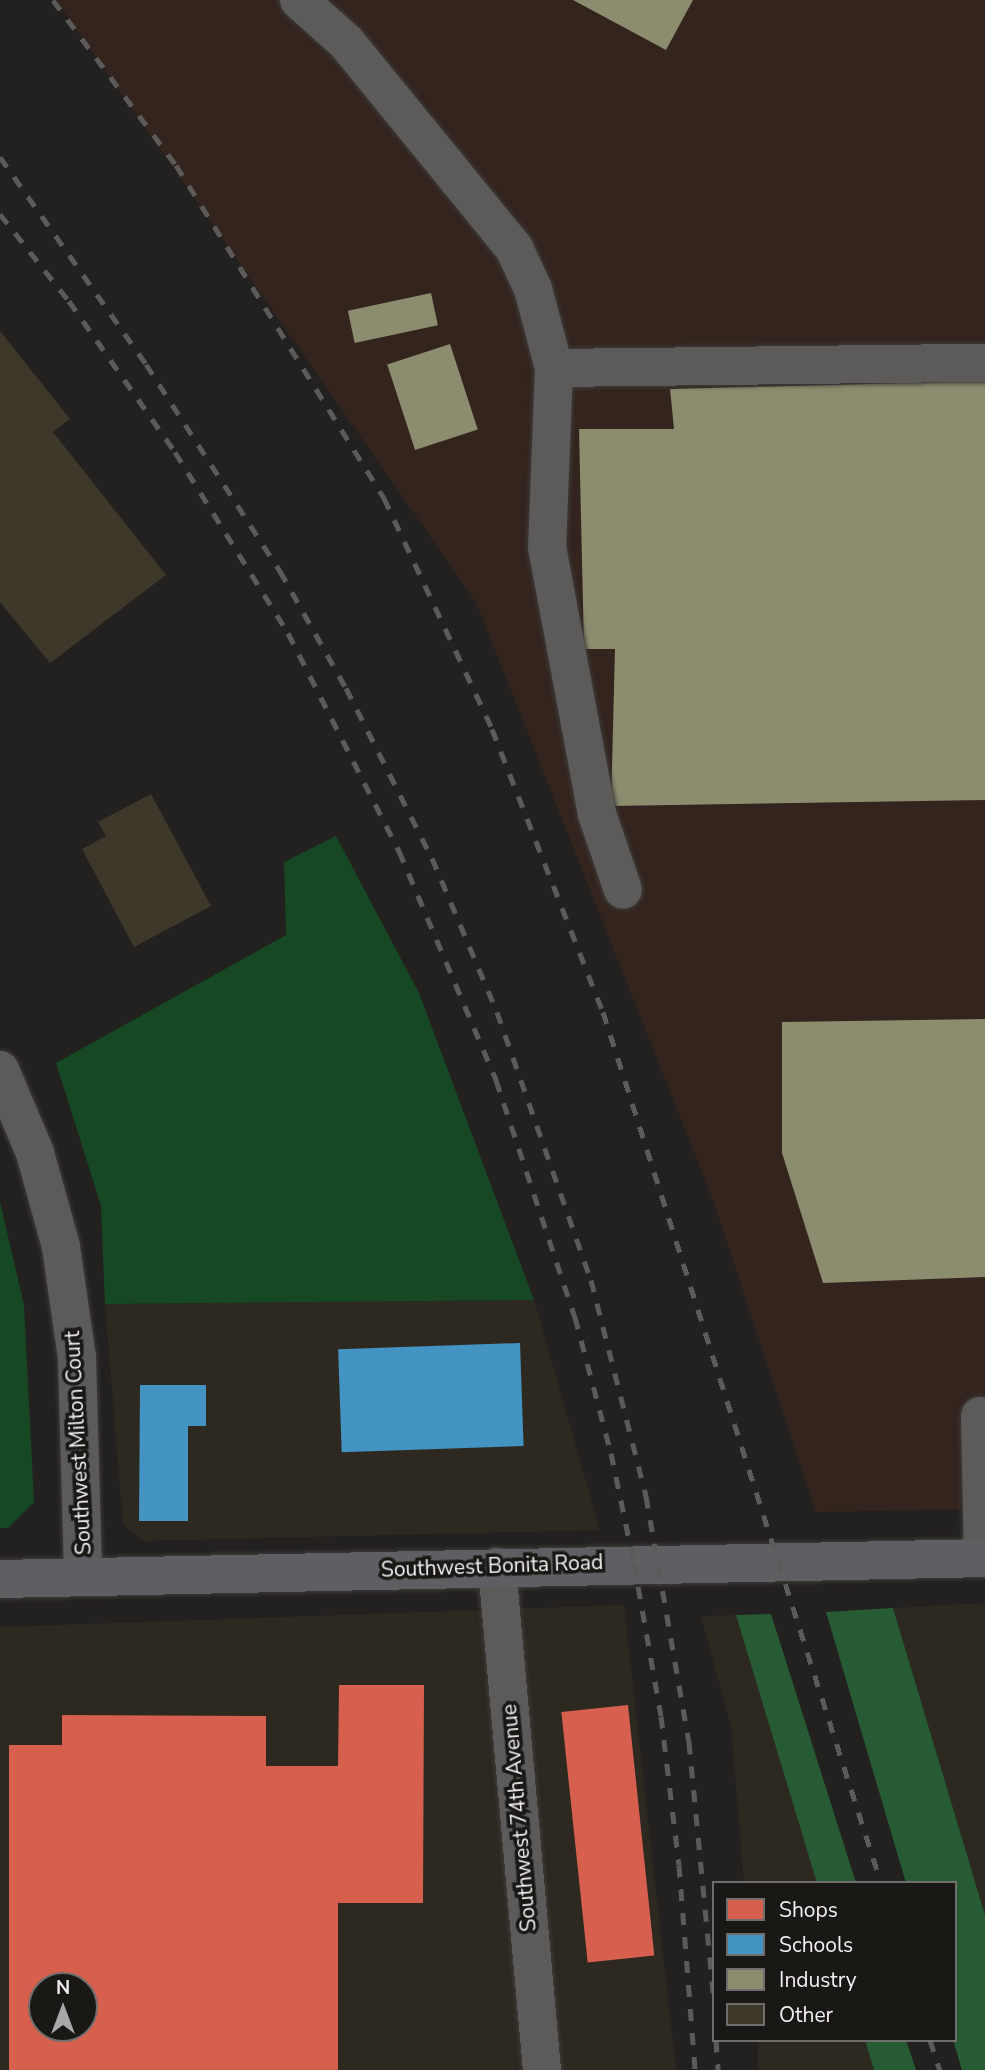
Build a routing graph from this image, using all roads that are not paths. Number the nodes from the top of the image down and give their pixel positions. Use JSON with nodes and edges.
{"nodes":[{"id":1,"x":299,"y":0,"type":"edge"},
{"id":2,"x":985,"y":363,"type":"edge"},
{"id":3,"x":554,"y":368,"type":"junction"},
{"id":4,"x":623,"y":890,"type":"dead end"},
{"id":5,"x":0,"y":1070,"type":"edge"},
{"id":6,"x":980,"y":1416,"type":"dead end"},
{"id":7,"x":984,"y":1558,"type":"edge"},
{"id":8,"x":497,"y":1567,"type":"junction"},
{"id":9,"x":83,"y":1576,"type":"junction"},
{"id":10,"x":0,"y":1579,"type":"edge"},
{"id":11,"x":542,"y":2070,"type":"edge"}],
"edges":[{"from":1,"to":3,"type":"street"},
{"from":2,"to":3,"type":"street"},
{"from":3,"to":4,"type":"street"},
{"from":5,"to":9,"type":"street","name":"Southwest Milton Court"},
{"from":6,"to":7,"type":"street"},
{"from":7,"to":8,"type":"main road","name":"Southwest Bonita Road"},
{"from":8,"to":9,"type":"main road","name":"Southwest Bonita Road"},
{"from":8,"to":11,"type":"street","name":"Southwest 74th Avenue"},
{"from":9,"to":10,"type":"main road","name":"Southwest Bonita Road"}]}
